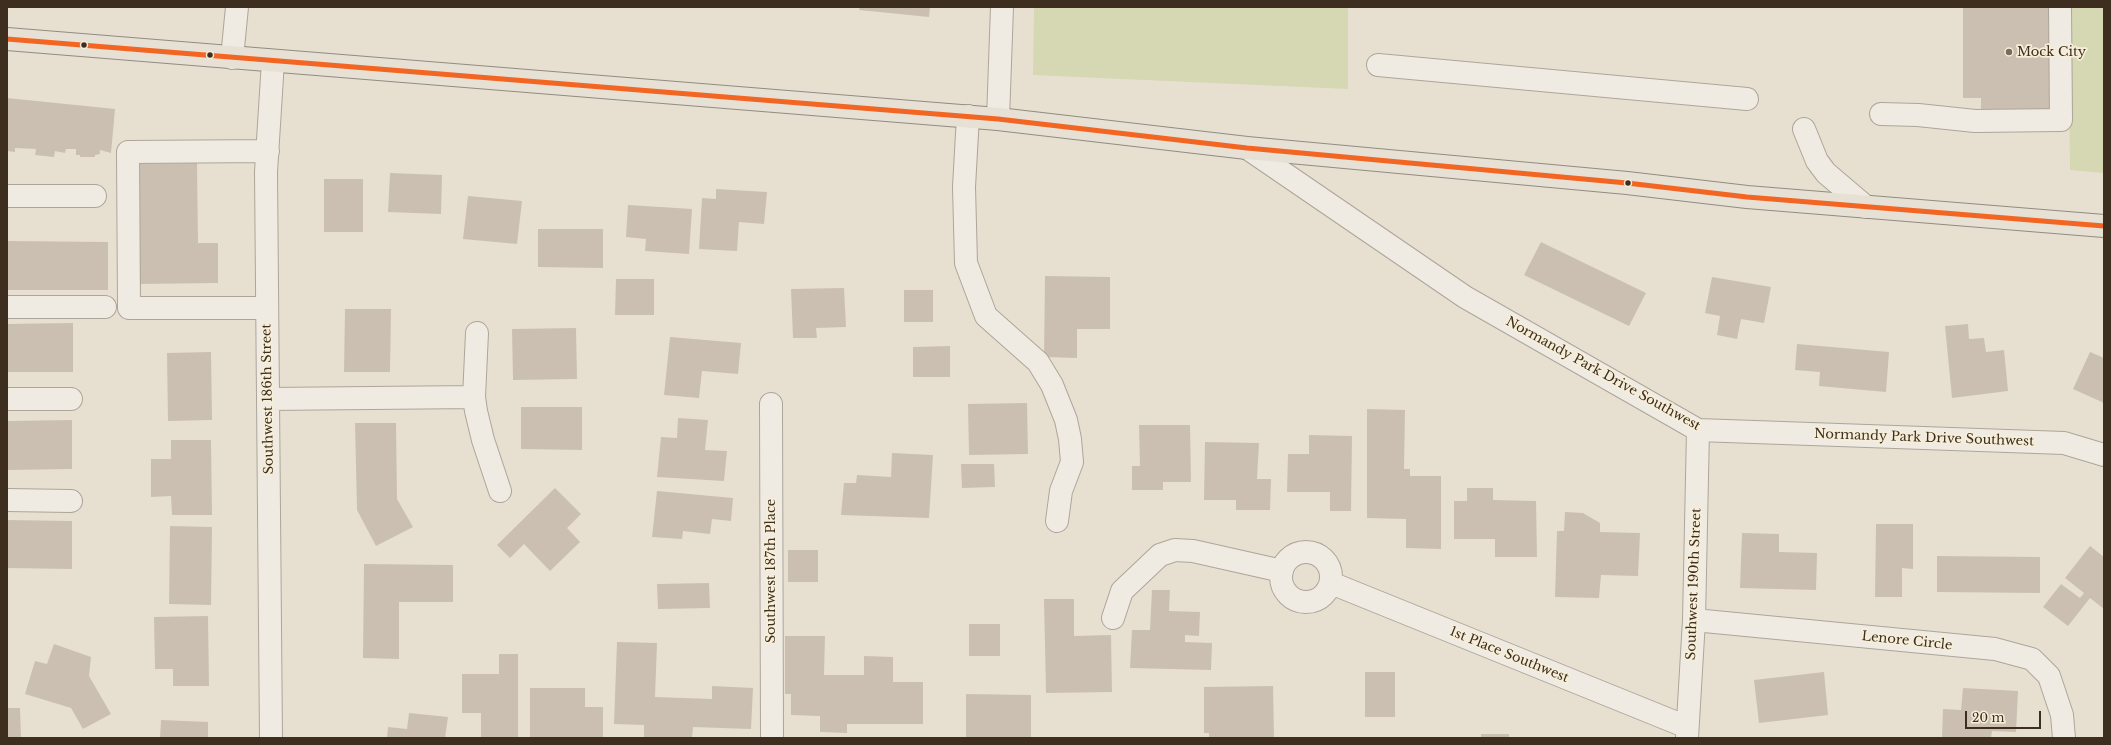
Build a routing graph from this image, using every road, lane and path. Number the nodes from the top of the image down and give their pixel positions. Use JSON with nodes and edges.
{"nodes":[{"id":1,"x":236,"y":7,"type":"edge"},
{"id":2,"x":1002,"y":7,"type":"edge"},
{"id":3,"x":2060,"y":7,"type":"edge"},
{"id":4,"x":7,"y":39,"type":"edge"},
{"id":5,"x":232,"y":58,"type":"junction"},
{"id":6,"x":273,"y":61,"type":"junction"},
{"id":7,"x":1378,"y":65,"type":"dead end"},
{"id":8,"x":1747,"y":99,"type":"dead end"},
{"id":9,"x":1881,"y":114,"type":"dead end"},
{"id":10,"x":968,"y":116,"type":"junction"},
{"id":11,"x":998,"y":119,"type":"junction"},
{"id":12,"x":1804,"y":129,"type":"dead end"},
{"id":13,"x":1247,"y":148,"type":"junction"},
{"id":14,"x":268,"y":150,"type":"junction"},
{"id":15,"x":7,"y":196,"type":"edge"},
{"id":16,"x":95,"y":196,"type":"dead end"},
{"id":17,"x":1866,"y":207,"type":"junction"},
{"id":18,"x":2104,"y":226,"type":"edge"},
{"id":19,"x":7,"y":306,"type":"edge"},
{"id":20,"x":105,"y":307,"type":"dead end"},
{"id":21,"x":267,"y":308,"type":"junction"},
{"id":22,"x":477,"y":334,"type":"dead end"},
{"id":23,"x":474,"y":397,"type":"junction"},
{"id":24,"x":7,"y":399,"type":"edge"},
{"id":25,"x":71,"y":399,"type":"dead end"},
{"id":26,"x":268,"y":399,"type":"junction"},
{"id":27,"x":771,"y":404,"type":"dead end"},
{"id":28,"x":1698,"y":430,"type":"junction"},
{"id":29,"x":2104,"y":455,"type":"edge"},
{"id":30,"x":500,"y":491,"type":"dead end"},
{"id":31,"x":7,"y":500,"type":"edge"},
{"id":32,"x":71,"y":501,"type":"dead end"},
{"id":33,"x":1057,"y":521,"type":"dead end"},
{"id":34,"x":1282,"y":571,"type":"junction"},
{"id":35,"x":1331,"y":583,"type":"junction"},
{"id":36,"x":1113,"y":618,"type":"dead end"},
{"id":37,"x":1694,"y":620,"type":"junction"},
{"id":38,"x":1687,"y":733,"type":"edge"},
{"id":39,"x":271,"y":738,"type":"edge"},
{"id":40,"x":772,"y":738,"type":"edge"},
{"id":41,"x":2064,"y":738,"type":"edge"}],
"edges":[{"from":1,"to":5,"type":"street"},
{"from":2,"to":11,"type":"street"},
{"from":3,"to":9,"type":"street"},
{"from":4,"to":5,"type":"main road"},
{"from":5,"to":6,"type":"main road"},
{"from":6,"to":10,"type":"main road"},
{"from":6,"to":14,"type":"street","name":"Southwest 186th Street"},
{"from":7,"to":8,"type":"street"},
{"from":10,"to":11,"type":"main road"},
{"from":10,"to":33,"type":"street"},
{"from":11,"to":13,"type":"main road"},
{"from":12,"to":17,"type":"street"},
{"from":13,"to":17,"type":"main road"},
{"from":13,"to":28,"type":"street","name":"Normandy Park Drive Southwest"},
{"from":14,"to":21,"type":"street","name":"Southwest 186th Street"},
{"from":14,"to":21,"type":"street"},
{"from":15,"to":16,"type":"street"},
{"from":17,"to":18,"type":"main road"},
{"from":19,"to":20,"type":"street"},
{"from":21,"to":26,"type":"street","name":"Southwest 186th Street"},
{"from":22,"to":23,"type":"street"},
{"from":23,"to":26,"type":"street"},
{"from":23,"to":30,"type":"street"},
{"from":24,"to":25,"type":"street"},
{"from":26,"to":39,"type":"street","name":"Southwest 186th Street"},
{"from":27,"to":40,"type":"street","name":"Southwest 187th Place"},
{"from":28,"to":29,"type":"street","name":"Normandy Park Drive Southwest"},
{"from":28,"to":37,"type":"street","name":"Southwest 190th Street"},
{"from":31,"to":32,"type":"street"},
{"from":34,"to":35,"type":"street"},
{"from":34,"to":35,"type":"street"},
{"from":34,"to":36,"type":"street"},
{"from":35,"to":38,"type":"street","name":"1st Place Southwest"},
{"from":37,"to":38,"type":"street","name":"Southwest 190th Street"},
{"from":37,"to":41,"type":"street","name":"Lenore Circle"}]}
